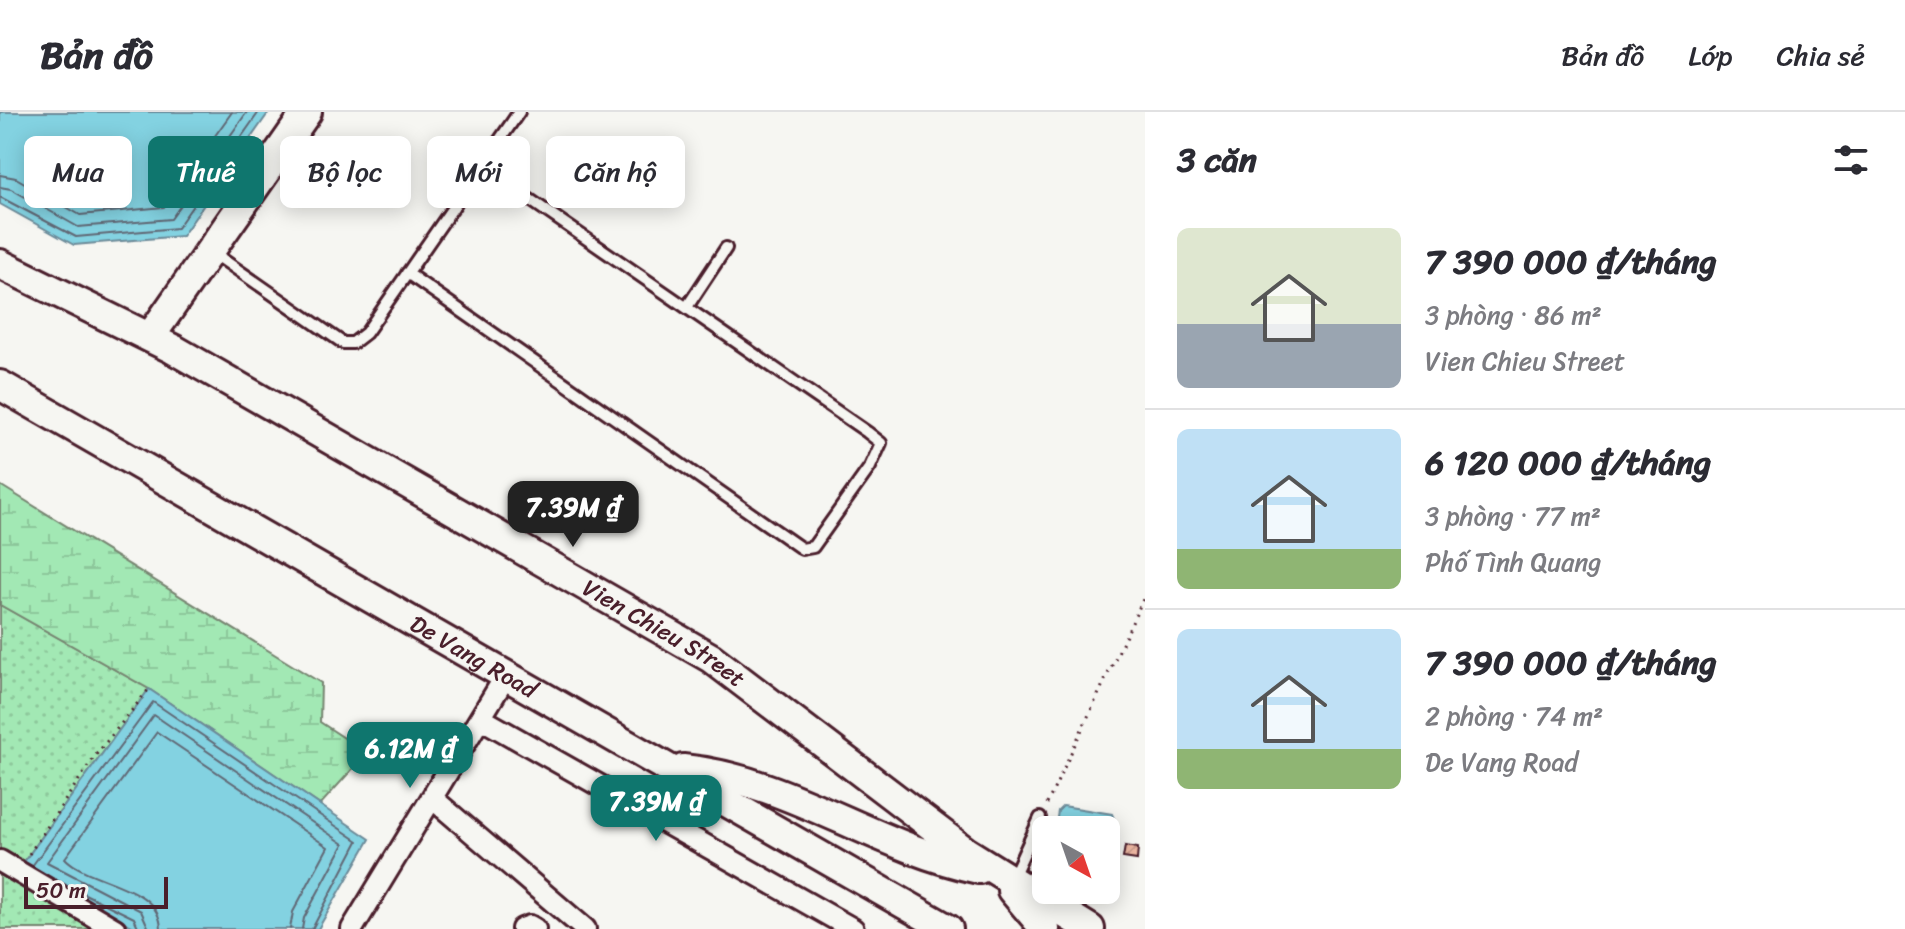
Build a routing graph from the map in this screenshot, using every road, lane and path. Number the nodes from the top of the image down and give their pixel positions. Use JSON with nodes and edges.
{"nodes":[{"id":1,"x":307,"y":112,"type":"edge"},
{"id":2,"x":519,"y":112,"type":"edge"},
{"id":3,"x":502,"y":136,"type":"edge"},
{"id":4,"x":530,"y":200,"type":"edge"},
{"id":5,"x":452,"y":208,"type":"edge"},
{"id":6,"x":726,"y":248,"type":"dead end"},
{"id":7,"x":210,"y":251,"type":"junction"},
{"id":8,"x":0,"y":264,"type":"edge"},
{"id":9,"x":407,"y":273,"type":"junction"},
{"id":10,"x":687,"y":307,"type":"junction"},
{"id":11,"x":150,"y":337,"type":"junction"},
{"id":12,"x":0,"y":385,"type":"edge"},
{"id":13,"x":1145,"y":595,"type":"edge"},
{"id":14,"x":507,"y":674,"type":"junction"},
{"id":15,"x":149,"y":689,"type":"dead end"},
{"id":16,"x":482,"y":719,"type":"junction"},
{"id":17,"x":670,"y":768,"type":"junction"},
{"id":18,"x":432,"y":798,"type":"junction"},
{"id":19,"x":1041,"y":816,"type":"edge"},
{"id":20,"x":1032,"y":832,"type":"edge"},
{"id":21,"x":9,"y":866,"type":"edge"},
{"id":22,"x":1006,"y":877,"type":"junction"},
{"id":23,"x":115,"y":929,"type":"edge"},
{"id":24,"x":352,"y":929,"type":"edge"},
{"id":25,"x":522,"y":929,"type":"edge"},
{"id":26,"x":535,"y":929,"type":"edge"},
{"id":27,"x":585,"y":929,"type":"edge"},
{"id":28,"x":853,"y":929,"type":"edge"},
{"id":29,"x":948,"y":929,"type":"edge"},
{"id":30,"x":1045,"y":929,"type":"edge"},
{"id":31,"x":1090,"y":929,"type":"edge"}],
"edges":[{"from":1,"to":7,"type":"street"},
{"from":2,"to":3,"type":"lane"},
{"from":4,"to":10,"type":"lane"},
{"from":5,"to":9,"type":"lane"},
{"from":6,"to":10,"type":"lane"},
{"from":7,"to":9,"type":"lane"},
{"from":7,"to":11,"type":"street"},
{"from":8,"to":11,"type":"street","name":"Vien Chieu Street"},
{"from":9,"to":10,"type":"lane"},
{"from":11,"to":22,"type":"street","name":"Vien Chieu Street"},
{"from":12,"to":14,"type":"street","name":"De Vang Road"},
{"from":13,"to":19,"type":"path"},
{"from":14,"to":16,"type":"street"},
{"from":14,"to":17,"type":"street","name":"De Vang Road"},
{"from":15,"to":21,"type":"path"},
{"from":16,"to":18,"type":"street"},
{"from":16,"to":28,"type":"street"},
{"from":17,"to":22,"type":"street"},
{"from":17,"to":29,"type":"street","name":"De Vang Road"},
{"from":18,"to":24,"type":"street"},
{"from":18,"to":27,"type":"street"},
{"from":20,"to":22,"type":"lane"},
{"from":21,"to":23,"type":"street"},
{"from":22,"to":30,"type":"street"},
{"from":22,"to":31,"type":"street","name":"Vien Chieu Street"},
{"from":25,"to":26,"type":"street"}]}
